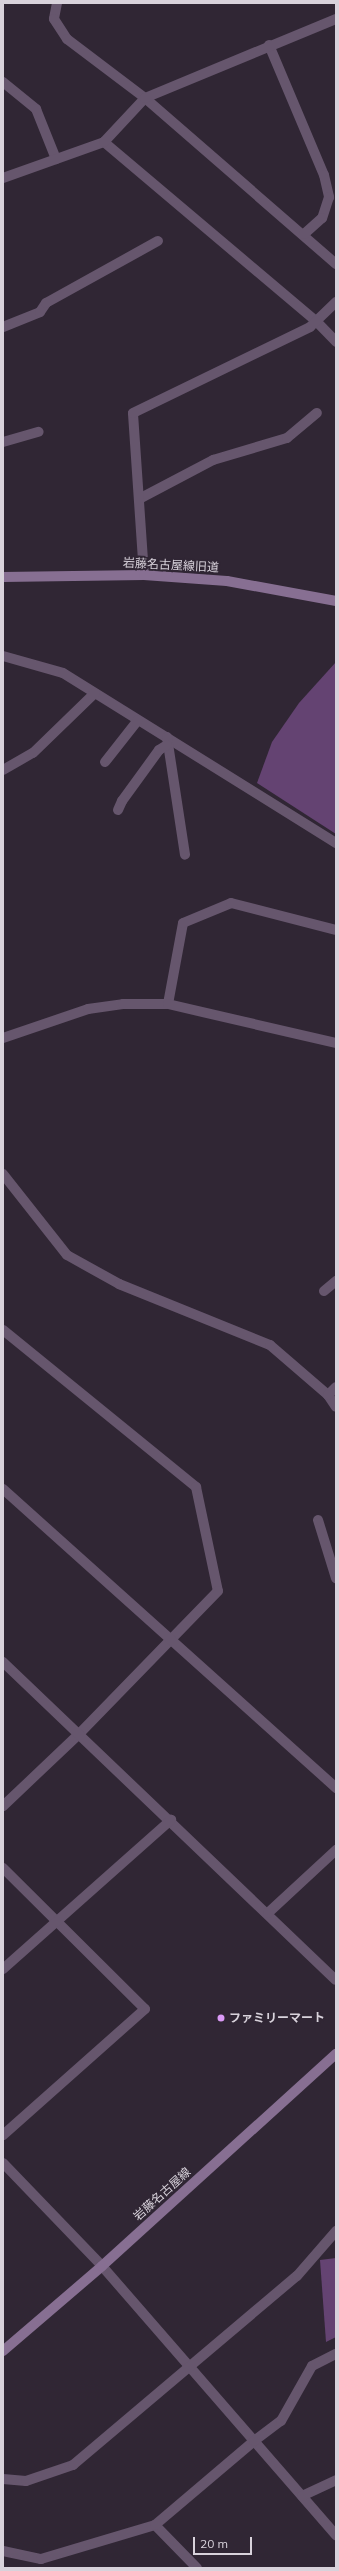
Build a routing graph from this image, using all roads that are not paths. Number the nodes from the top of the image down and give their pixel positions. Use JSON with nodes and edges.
{"nodes":[{"id":1,"x":57,"y":3,"type":"edge"},
{"id":2,"x":336,"y":19,"type":"edge"},
{"id":3,"x":269,"y":45,"type":"junction"},
{"id":4,"x":3,"y":82,"type":"edge"},
{"id":5,"x":144,"y":98,"type":"junction"},
{"id":6,"x":104,"y":142,"type":"junction"},
{"id":7,"x":56,"y":159,"type":"junction"},
{"id":8,"x":3,"y":178,"type":"edge"},
{"id":9,"x":304,"y":234,"type":"junction"},
{"id":10,"x":158,"y":241,"type":"dead end"},
{"id":11,"x":336,"y":264,"type":"edge"},
{"id":12,"x":336,"y":302,"type":"edge"},
{"id":13,"x":316,"y":321,"type":"junction"},
{"id":14,"x":3,"y":327,"type":"edge"},
{"id":15,"x":336,"y":342,"type":"edge"},
{"id":16,"x":317,"y":413,"type":"dead end"},
{"id":17,"x":39,"y":432,"type":"dead end"},
{"id":18,"x":3,"y":442,"type":"edge"},
{"id":19,"x":139,"y":499,"type":"junction"},
{"id":20,"x":144,"y":574,"type":"junction"},
{"id":21,"x":3,"y":577,"type":"edge"},
{"id":22,"x":336,"y":601,"type":"edge"},
{"id":23,"x":3,"y":656,"type":"edge"},
{"id":24,"x":95,"y":693,"type":"junction"},
{"id":25,"x":138,"y":720,"type":"junction"},
{"id":26,"x":167,"y":741,"type":"junction"},
{"id":27,"x":105,"y":762,"type":"dead end"},
{"id":28,"x":3,"y":770,"type":"edge"},
{"id":29,"x":118,"y":810,"type":"dead end"},
{"id":30,"x":336,"y":843,"type":"edge"},
{"id":31,"x":185,"y":855,"type":"dead end"},
{"id":32,"x":336,"y":930,"type":"edge"},
{"id":33,"x":168,"y":1004,"type":"junction"},
{"id":34,"x":3,"y":1038,"type":"edge"},
{"id":35,"x":336,"y":1043,"type":"edge"},
{"id":36,"x":3,"y":1174,"type":"edge"},
{"id":37,"x":336,"y":1281,"type":"edge"},
{"id":38,"x":324,"y":1291,"type":"dead end"},
{"id":39,"x":3,"y":1330,"type":"edge"},
{"id":40,"x":336,"y":1387,"type":"edge"},
{"id":41,"x":328,"y":1395,"type":"junction"},
{"id":42,"x":336,"y":1407,"type":"edge"},
{"id":43,"x":3,"y":1489,"type":"edge"},
{"id":44,"x":318,"y":1520,"type":"dead end"},
{"id":45,"x":336,"y":1578,"type":"edge"},
{"id":46,"x":170,"y":1639,"type":"junction"},
{"id":47,"x":3,"y":1662,"type":"edge"},
{"id":48,"x":79,"y":1734,"type":"junction"},
{"id":49,"x":336,"y":1788,"type":"edge"},
{"id":50,"x":3,"y":1806,"type":"edge"},
{"id":51,"x":171,"y":1820,"type":"junction"},
{"id":52,"x":336,"y":1850,"type":"edge"},
{"id":53,"x":3,"y":1868,"type":"edge"},
{"id":54,"x":268,"y":1913,"type":"junction"},
{"id":55,"x":55,"y":1921,"type":"junction"},
{"id":56,"x":3,"y":1969,"type":"edge"},
{"id":57,"x":336,"y":1980,"type":"edge"},
{"id":58,"x":336,"y":2054,"type":"edge"},
{"id":59,"x":3,"y":2135,"type":"edge"},
{"id":60,"x":3,"y":2162,"type":"edge"},
{"id":61,"x":336,"y":2231,"type":"edge"},
{"id":62,"x":102,"y":2266,"type":"junction"},
{"id":63,"x":3,"y":2351,"type":"edge"},
{"id":64,"x":336,"y":2354,"type":"edge"},
{"id":65,"x":191,"y":2368,"type":"junction"},
{"id":66,"x":254,"y":2441,"type":"junction"},
{"id":67,"x":3,"y":2479,"type":"edge"},
{"id":68,"x":336,"y":2480,"type":"edge"},
{"id":69,"x":302,"y":2496,"type":"junction"},
{"id":70,"x":155,"y":2525,"type":"junction"},
{"id":71,"x":336,"y":2535,"type":"edge"},
{"id":72,"x":3,"y":2551,"type":"edge"},
{"id":73,"x":197,"y":2568,"type":"edge"}],
"edges":[{"from":1,"to":5,"type":"street"},
{"from":2,"to":3,"type":"street"},
{"from":3,"to":5,"type":"street"},
{"from":3,"to":9,"type":"street"},
{"from":4,"to":7,"type":"street"},
{"from":5,"to":6,"type":"street"},
{"from":5,"to":9,"type":"street"},
{"from":6,"to":7,"type":"street"},
{"from":6,"to":13,"type":"street"},
{"from":7,"to":8,"type":"street"},
{"from":9,"to":11,"type":"street"},
{"from":10,"to":14,"type":"street"},
{"from":12,"to":13,"type":"street"},
{"from":13,"to":15,"type":"street"},
{"from":13,"to":19,"type":"street"},
{"from":16,"to":19,"type":"street"},
{"from":17,"to":18,"type":"street"},
{"from":19,"to":20,"type":"street"},
{"from":20,"to":21,"type":"main road","name":"岩藤名古屋線旧道"},
{"from":20,"to":22,"type":"main road","name":"岩藤名古屋線旧道"},
{"from":23,"to":24,"type":"street"},
{"from":24,"to":25,"type":"street"},
{"from":24,"to":28,"type":"street"},
{"from":25,"to":26,"type":"street"},
{"from":25,"to":27,"type":"street"},
{"from":26,"to":29,"type":"street"},
{"from":26,"to":30,"type":"street"},
{"from":26,"to":31,"type":"street"},
{"from":32,"to":33,"type":"street"},
{"from":33,"to":34,"type":"street"},
{"from":33,"to":35,"type":"street"},
{"from":36,"to":41,"type":"street"},
{"from":37,"to":38,"type":"street"},
{"from":39,"to":46,"type":"street"},
{"from":40,"to":41,"type":"street"},
{"from":41,"to":42,"type":"street"},
{"from":43,"to":46,"type":"street"},
{"from":44,"to":45,"type":"street"},
{"from":46,"to":48,"type":"street"},
{"from":46,"to":49,"type":"street"},
{"from":47,"to":48,"type":"street"},
{"from":48,"to":50,"type":"street"},
{"from":48,"to":51,"type":"street"},
{"from":51,"to":54,"type":"street"},
{"from":51,"to":55,"type":"street"},
{"from":52,"to":54,"type":"street"},
{"from":53,"to":55,"type":"street"},
{"from":54,"to":57,"type":"street"},
{"from":55,"to":56,"type":"street"},
{"from":55,"to":59,"type":"street"},
{"from":58,"to":62,"type":"main road","name":"岩藤名古屋線"},
{"from":60,"to":62,"type":"street"},
{"from":61,"to":65,"type":"street"},
{"from":62,"to":63,"type":"main road","name":"岩藤名古屋線"},
{"from":62,"to":65,"type":"street"},
{"from":64,"to":66,"type":"street"},
{"from":65,"to":66,"type":"street"},
{"from":65,"to":67,"type":"street"},
{"from":66,"to":69,"type":"street"},
{"from":66,"to":70,"type":"street"},
{"from":68,"to":69,"type":"street"},
{"from":69,"to":71,"type":"street"},
{"from":70,"to":72,"type":"street"},
{"from":70,"to":73,"type":"street"}]}
